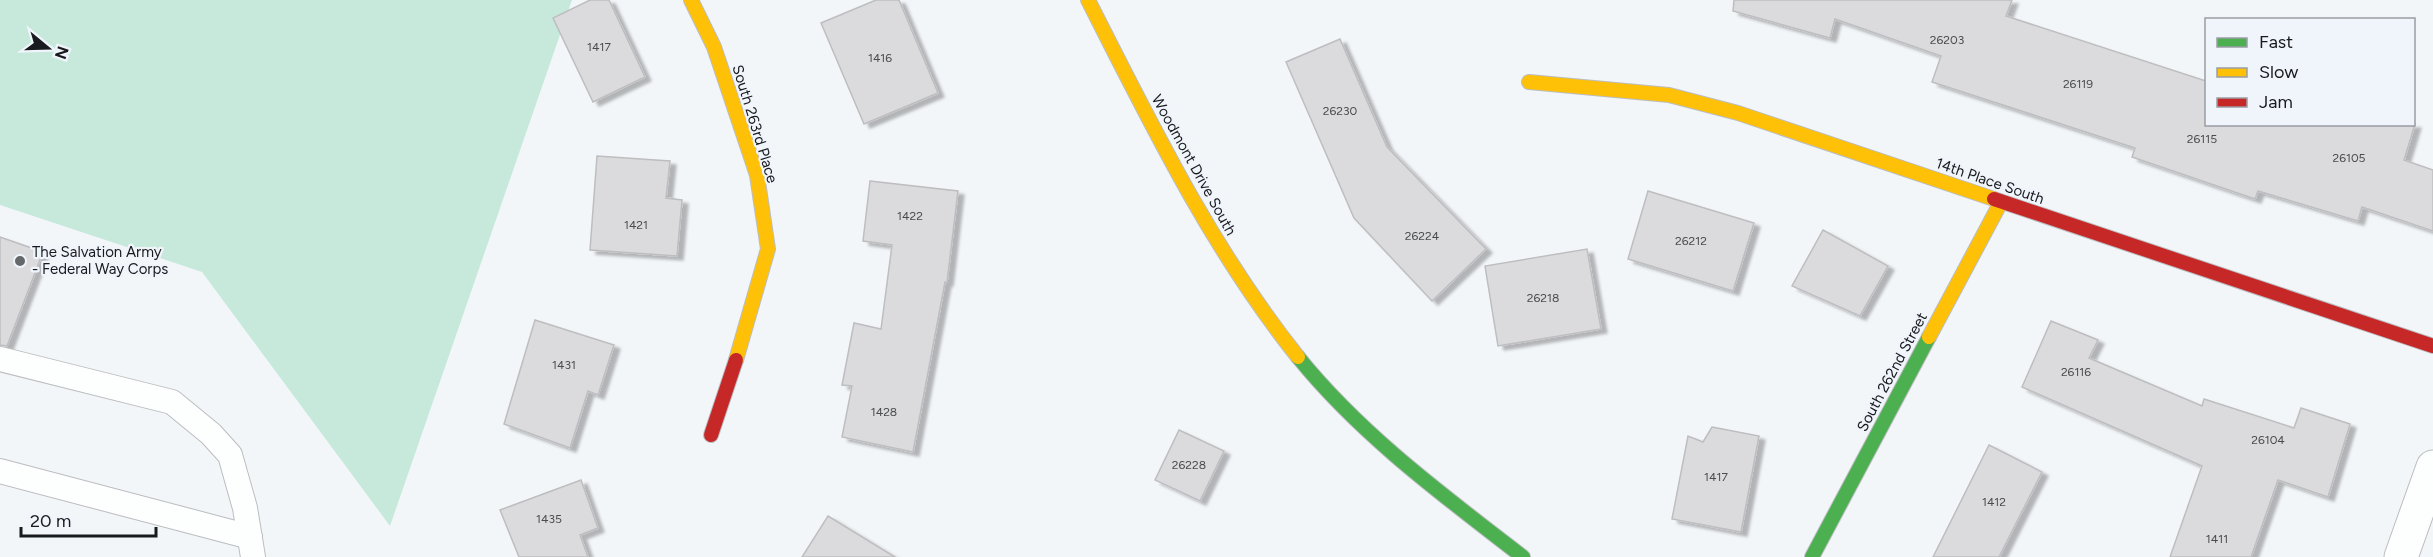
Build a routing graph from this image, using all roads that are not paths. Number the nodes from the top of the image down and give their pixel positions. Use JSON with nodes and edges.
{"nodes":[{"id":1,"x":691,"y":0,"type":"edge"},
{"id":2,"x":1088,"y":0,"type":"edge"},
{"id":3,"x":1529,"y":82,"type":"dead end"},
{"id":4,"x":2001,"y":202,"type":"junction"},
{"id":5,"x":2433,"y":346,"type":"edge"},
{"id":6,"x":0,"y":359,"type":"edge"},
{"id":7,"x":711,"y":435,"type":"dead end"},
{"id":8,"x":2433,"y":467,"type":"edge"},
{"id":9,"x":0,"y":471,"type":"edge"},
{"id":10,"x":251,"y":547,"type":"edge"},
{"id":11,"x":1523,"y":557,"type":"edge"},
{"id":12,"x":1812,"y":557,"type":"edge"},
{"id":13,"x":2401,"y":557,"type":"edge"}],
"edges":[{"from":1,"to":7,"type":"street","name":"South 263rd Place"},
{"from":2,"to":11,"type":"street","name":"Woodmont Drive South"},
{"from":3,"to":4,"type":"street","name":"14th Place South"},
{"from":4,"to":5,"type":"street","name":"14th Place South"},
{"from":4,"to":12,"type":"street","name":"South 262nd Street"},
{"from":6,"to":10,"type":"lane"},
{"from":8,"to":13,"type":"street"},
{"from":9,"to":10,"type":"lane"}]}
